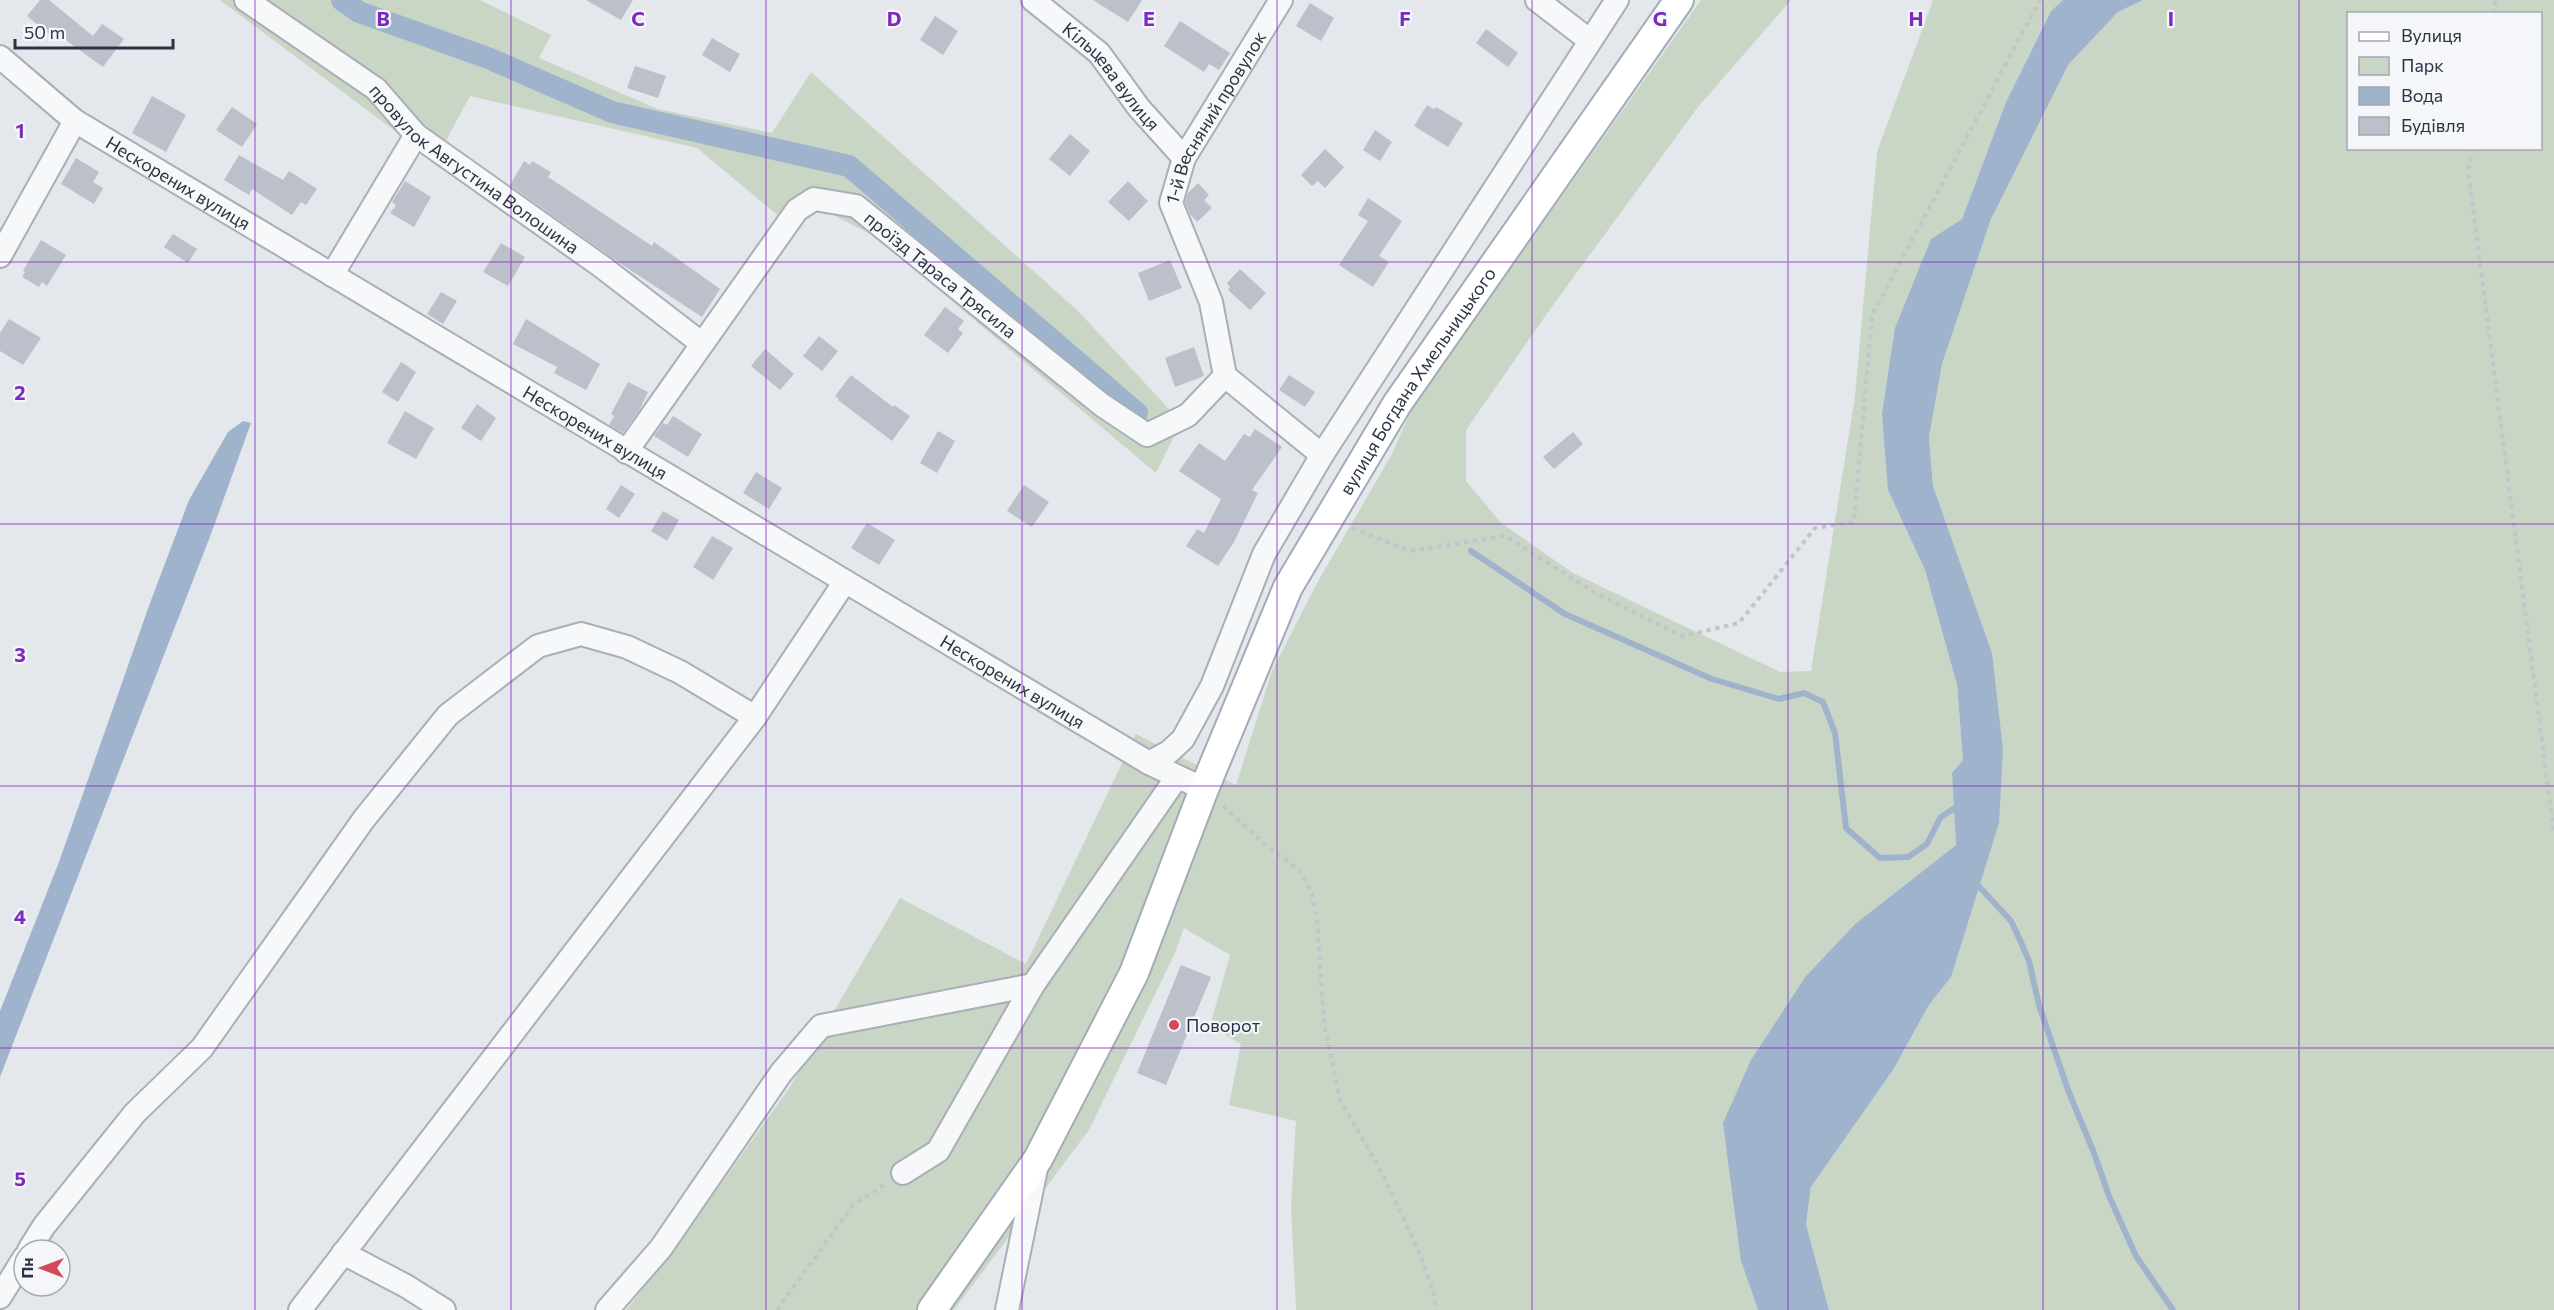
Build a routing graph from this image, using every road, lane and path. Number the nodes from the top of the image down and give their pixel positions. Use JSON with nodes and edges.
{"nodes":[{"id":1,"x":246,"y":0,"type":"edge"},
{"id":2,"x":1033,"y":0,"type":"edge"},
{"id":3,"x":1281,"y":0,"type":"edge"},
{"id":4,"x":1538,"y":0,"type":"edge"},
{"id":5,"x":1617,"y":0,"type":"edge"},
{"id":6,"x":1679,"y":0,"type":"edge"},
{"id":7,"x":2040,"y":0,"type":"edge"},
{"id":8,"x":1589,"y":40,"type":"junction"},
{"id":9,"x":0,"y":57,"type":"edge"},
{"id":10,"x":75,"y":121,"type":"junction"},
{"id":11,"x":416,"y":135,"type":"junction"},
{"id":12,"x":2473,"y":150,"type":"edge"},
{"id":13,"x":1184,"y":158,"type":"junction"},
{"id":14,"x":0,"y":256,"type":"edge"},
{"id":15,"x":332,"y":275,"type":"junction"},
{"id":16,"x":701,"y":343,"type":"junction"},
{"id":17,"x":1225,"y":376,"type":"junction"},
{"id":18,"x":626,"y":452,"type":"junction"},
{"id":19,"x":1322,"y":455,"type":"junction"},
{"id":20,"x":1329,"y":518,"type":"junction"},
{"id":21,"x":844,"y":583,"type":"junction"},
{"id":22,"x":755,"y":717,"type":"junction"},
{"id":23,"x":1149,"y":764,"type":"junction"},
{"id":24,"x":1177,"y":777,"type":"junction"},
{"id":25,"x":1204,"y":789,"type":"junction"},
{"id":26,"x":2554,"y":834,"type":"edge"},
{"id":27,"x":1033,"y":985,"type":"junction"},
{"id":28,"x":1038,"y":1159,"type":"junction"},
{"id":29,"x":903,"y":1173,"type":"joint"},
{"id":30,"x":36,"y":1238,"type":"edge"},
{"id":31,"x":344,"y":1253,"type":"junction"},
{"id":32,"x":12,"y":1278,"type":"edge"},
{"id":33,"x":0,"y":1297,"type":"edge"},
{"id":34,"x":300,"y":1310,"type":"edge"},
{"id":35,"x":444,"y":1310,"type":"edge"},
{"id":36,"x":607,"y":1310,"type":"edge"},
{"id":37,"x":777,"y":1310,"type":"edge"},
{"id":38,"x":932,"y":1310,"type":"edge"},
{"id":39,"x":1007,"y":1310,"type":"edge"},
{"id":40,"x":1436,"y":1310,"type":"edge"}],
"edges":[{"from":1,"to":11,"type":"street","name":"провулок Августина Волошина"},
{"from":2,"to":13,"type":"street","name":"Кільцева вулиця"},
{"from":3,"to":13,"type":"street","name":"1-й Весняний провулок"},
{"from":4,"to":8,"type":"street"},
{"from":5,"to":8,"type":"street"},
{"from":6,"to":20,"type":"main road","name":"вулиця Богдана Хмельницького"},
{"from":7,"to":20,"type":"path"},
{"from":8,"to":19,"type":"street"},
{"from":9,"to":10,"type":"street","name":"Нескорених вулиця"},
{"from":10,"to":14,"type":"street"},
{"from":10,"to":15,"type":"street","name":"Нескорених вулиця"},
{"from":11,"to":15,"type":"street"},
{"from":11,"to":16,"type":"street","name":"провулок Августина Волошина"},
{"from":12,"to":26,"type":"path"},
{"from":13,"to":17,"type":"street","name":"1-й Весняний провулок"},
{"from":15,"to":18,"type":"street","name":"Нескорених вулиця"},
{"from":16,"to":17,"type":"street","name":"проїзд Тараса Трясила"},
{"from":16,"to":18,"type":"street","name":"проїзд Тараса Трясила"},
{"from":17,"to":19,"type":"street"},
{"from":18,"to":21,"type":"street","name":"Нескорених вулиця"},
{"from":19,"to":23,"type":"street"},
{"from":20,"to":25,"type":"main road","name":"вулиця Богдана Хмельницького"},
{"from":21,"to":22,"type":"street"},
{"from":21,"to":23,"type":"street","name":"Нескорених вулиця"},
{"from":22,"to":30,"type":"street"},
{"from":22,"to":31,"type":"street"},
{"from":23,"to":24,"type":"street","name":"Нескорених вулиця"},
{"from":24,"to":25,"type":"street","name":"Нескорених вулиця"},
{"from":24,"to":27,"type":"street"},
{"from":25,"to":28,"type":"main road","name":"вулиця Богдана Хмельницького"},
{"from":25,"to":40,"type":"path"},
{"from":27,"to":29,"type":"street"},
{"from":27,"to":36,"type":"street"},
{"from":28,"to":38,"type":"main road","name":"вулиця Богдана Хмельницького"},
{"from":28,"to":39,"type":"street"},
{"from":29,"to":37,"type":"path"},
{"from":31,"to":34,"type":"street"},
{"from":31,"to":35,"type":"street"},
{"from":32,"to":33,"type":"street"}]}
